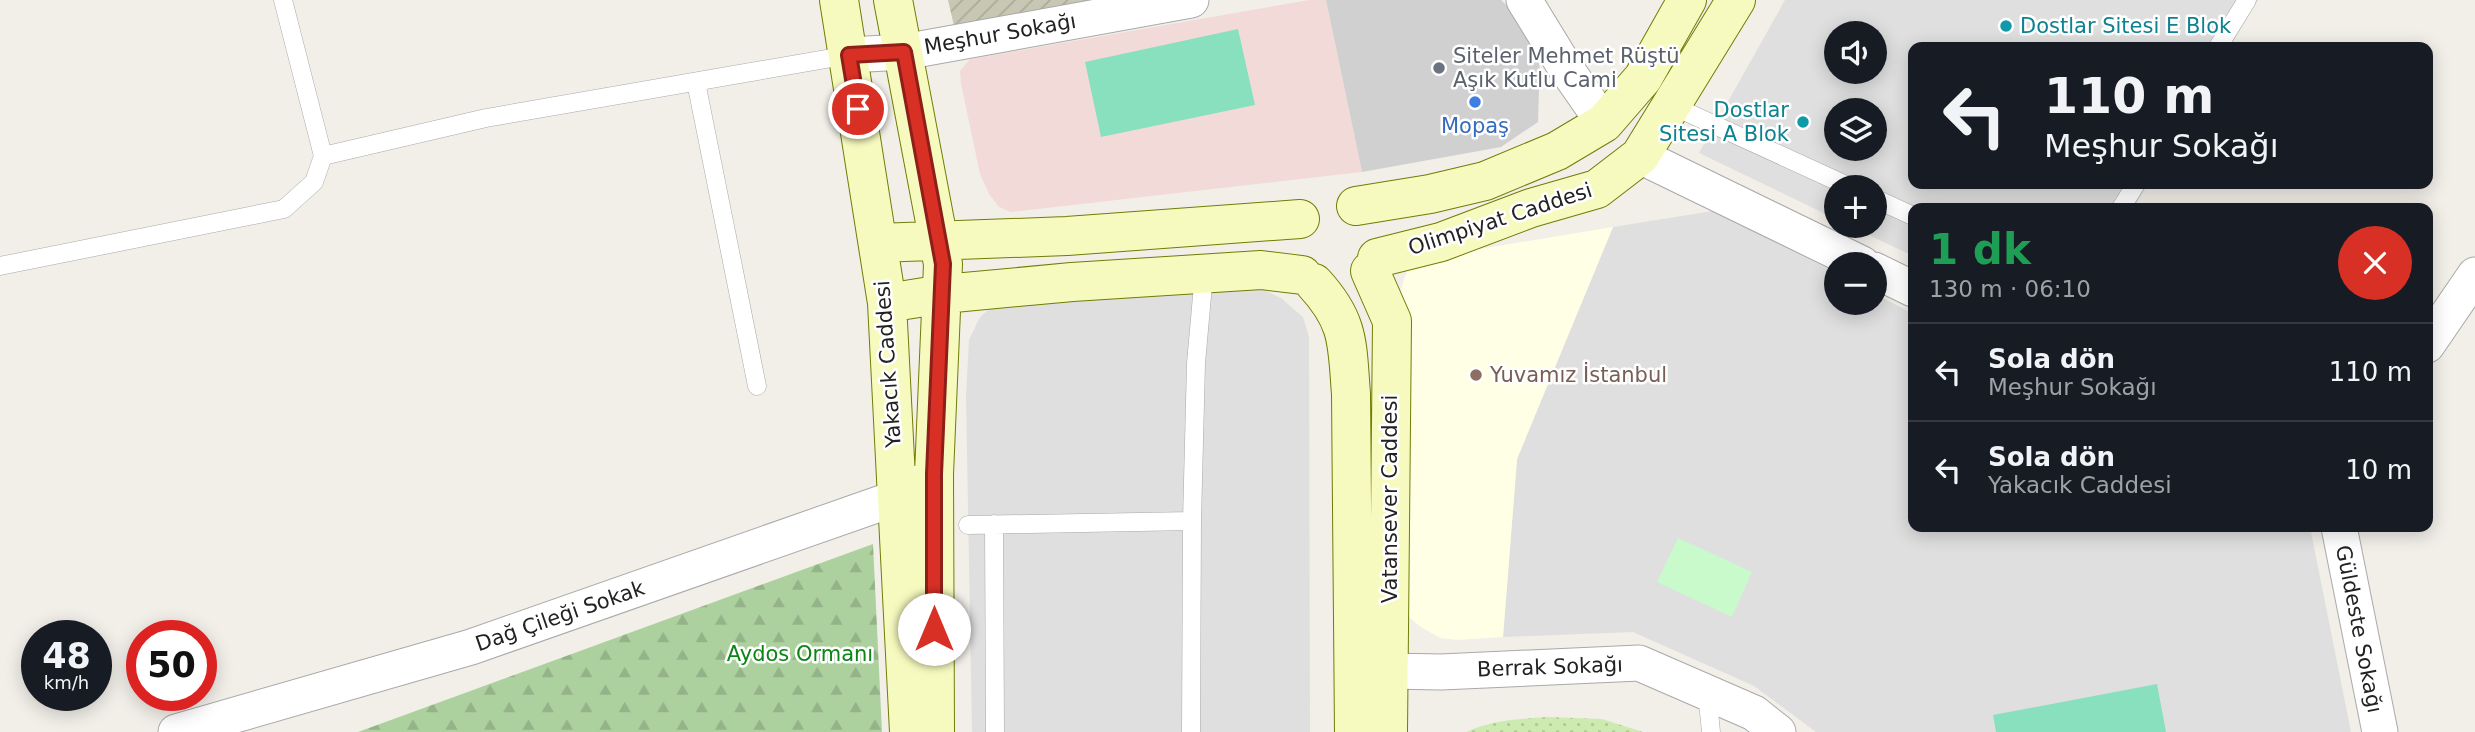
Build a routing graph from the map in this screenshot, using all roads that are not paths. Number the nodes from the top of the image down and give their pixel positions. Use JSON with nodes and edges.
{"nodes":[{"id":1,"x":283,"y":0,"type":"edge"},
{"id":2,"x":839,"y":0,"type":"edge"},
{"id":3,"x":893,"y":0,"type":"edge"},
{"id":4,"x":1191,"y":0,"type":"edge"},
{"id":5,"x":1524,"y":0,"type":"edge"},
{"id":6,"x":1687,"y":0,"type":"edge"},
{"id":7,"x":1736,"y":0,"type":"edge"},
{"id":8,"x":2247,"y":0,"type":"edge"},
{"id":9,"x":2221,"y":42,"type":"edge"},
{"id":10,"x":904,"y":52,"type":"junction"},
{"id":11,"x":849,"y":55,"type":"junction"},
{"id":12,"x":696,"y":82,"type":"junction"},
{"id":13,"x":1671,"y":105,"type":"junction"},
{"id":14,"x":1604,"y":123,"type":"junction"},
{"id":15,"x":323,"y":156,"type":"junction"},
{"id":16,"x":1640,"y":156,"type":"junction"},
{"id":17,"x":1824,"y":175,"type":"edge"},
{"id":18,"x":1887,"y":204,"type":"edge"},
{"id":19,"x":1356,"y":206,"type":"junction"},
{"id":20,"x":1908,"y":214,"type":"edge"},
{"id":21,"x":1300,"y":219,"type":"junction"},
{"id":22,"x":939,"y":242,"type":"junction"},
{"id":23,"x":878,"y":243,"type":"junction"},
{"id":24,"x":1837,"y":252,"type":"edge"},
{"id":25,"x":1374,"y":265,"type":"junction"},
{"id":26,"x":0,"y":267,"type":"edge"},
{"id":27,"x":1204,"y":274,"type":"junction"},
{"id":28,"x":2475,"y":275,"type":"edge"},
{"id":29,"x":1887,"y":276,"type":"edge"},
{"id":30,"x":1308,"y":279,"type":"junction"},
{"id":31,"x":1908,"y":287,"type":"edge"},
{"id":32,"x":943,"y":294,"type":"junction"},
{"id":33,"x":887,"y":303,"type":"junction"},
{"id":34,"x":2433,"y":336,"type":"edge"},
{"id":35,"x":757,"y":386,"type":"dead end"},
{"id":36,"x":934,"y":474,"type":"junction"},
{"id":37,"x":896,"y":498,"type":"junction"},
{"id":38,"x":1192,"y":521,"type":"junction"},
{"id":39,"x":994,"y":524,"type":"junction"},
{"id":40,"x":968,"y":525,"type":"dead end"},
{"id":41,"x":2340,"y":532,"type":"edge"},
{"id":42,"x":1372,"y":671,"type":"junction"},
{"id":43,"x":1707,"y":692,"type":"junction"},
{"id":44,"x":176,"y":732,"type":"edge"},
{"id":45,"x":909,"y":732,"type":"edge"},
{"id":46,"x":935,"y":732,"type":"edge"},
{"id":47,"x":995,"y":732,"type":"edge"},
{"id":48,"x":1191,"y":732,"type":"edge"},
{"id":49,"x":1354,"y":732,"type":"edge"},
{"id":50,"x":1388,"y":732,"type":"edge"},
{"id":51,"x":1712,"y":732,"type":"edge"},
{"id":52,"x":1778,"y":732,"type":"edge"},
{"id":53,"x":2380,"y":732,"type":"edge"}],
"edges":[{"from":1,"to":15,"type":"lane"},
{"from":2,"to":11,"type":"main road","name":"Yakacık Caddesi"},
{"from":3,"to":10,"type":"main road","name":"Yakacık Caddesi"},
{"from":4,"to":10,"type":"street","name":"Meşhur Sokağı"},
{"from":5,"to":14,"type":"street"},
{"from":6,"to":14,"type":"main road","name":"Olimpiyat Caddesi"},
{"from":7,"to":13,"type":"main road","name":"Olimpiyat Caddesi"},
{"from":8,"to":9,"type":"lane"},
{"from":10,"to":11,"type":"street","name":"Meşhur Sokağı"},
{"from":10,"to":22,"type":"main road","name":"Yakacık Caddesi"},
{"from":11,"to":12,"type":"lane"},
{"from":11,"to":23,"type":"main road","name":"Yakacık Caddesi"},
{"from":12,"to":15,"type":"lane"},
{"from":12,"to":35,"type":"lane"},
{"from":13,"to":16,"type":"main road","name":"Olimpiyat Caddesi"},
{"from":13,"to":17,"type":"lane"},
{"from":14,"to":16,"type":"main road"},
{"from":14,"to":19,"type":"main road","name":"Olimpiyat Caddesi"},
{"from":15,"to":26,"type":"lane"},
{"from":16,"to":24,"type":"street"},
{"from":16,"to":25,"type":"main road","name":"Olimpiyat Caddesi"},
{"from":18,"to":20,"type":"lane"},
{"from":19,"to":21,"type":"main road"},
{"from":19,"to":25,"type":"main road"},
{"from":21,"to":22,"type":"main road"},
{"from":21,"to":30,"type":"main road"},
{"from":22,"to":23,"type":"main road"},
{"from":22,"to":32,"type":"main road","name":"Yakacık Caddesi"},
{"from":23,"to":33,"type":"main road","name":"Yakacık Caddesi"},
{"from":25,"to":30,"type":"main road"},
{"from":25,"to":42,"type":"main road","name":"Vatansever Caddesi"},
{"from":27,"to":30,"type":"main road"},
{"from":27,"to":32,"type":"main road"},
{"from":27,"to":38,"type":"lane"},
{"from":28,"to":34,"type":"street"},
{"from":29,"to":31,"type":"street"},
{"from":30,"to":42,"type":"main road","name":"Vatansever Caddesi"},
{"from":32,"to":33,"type":"main road"},
{"from":32,"to":36,"type":"main road","name":"Yakacık Caddesi"},
{"from":33,"to":37,"type":"main road","name":"Yakacık Caddesi"},
{"from":36,"to":37,"type":"street","name":"Dağ Çileği Sokak"},
{"from":36,"to":46,"type":"main road","name":"Yakacık Caddesi"},
{"from":37,"to":44,"type":"street","name":"Dağ Çileği Sokak"},
{"from":37,"to":45,"type":"main road","name":"Yakacık Caddesi"},
{"from":38,"to":39,"type":"lane"},
{"from":38,"to":48,"type":"lane"},
{"from":39,"to":40,"type":"lane"},
{"from":39,"to":47,"type":"lane"},
{"from":41,"to":53,"type":"street","name":"Güldeste Sokağı"},
{"from":42,"to":43,"type":"street","name":"Berrak Sokağı"},
{"from":42,"to":49,"type":"main road","name":"Vatansever Caddesi"},
{"from":42,"to":50,"type":"main road","name":"Vatansever Caddesi"},
{"from":43,"to":51,"type":"lane"},
{"from":43,"to":52,"type":"street","name":"Berrak Sokağı"}]}
